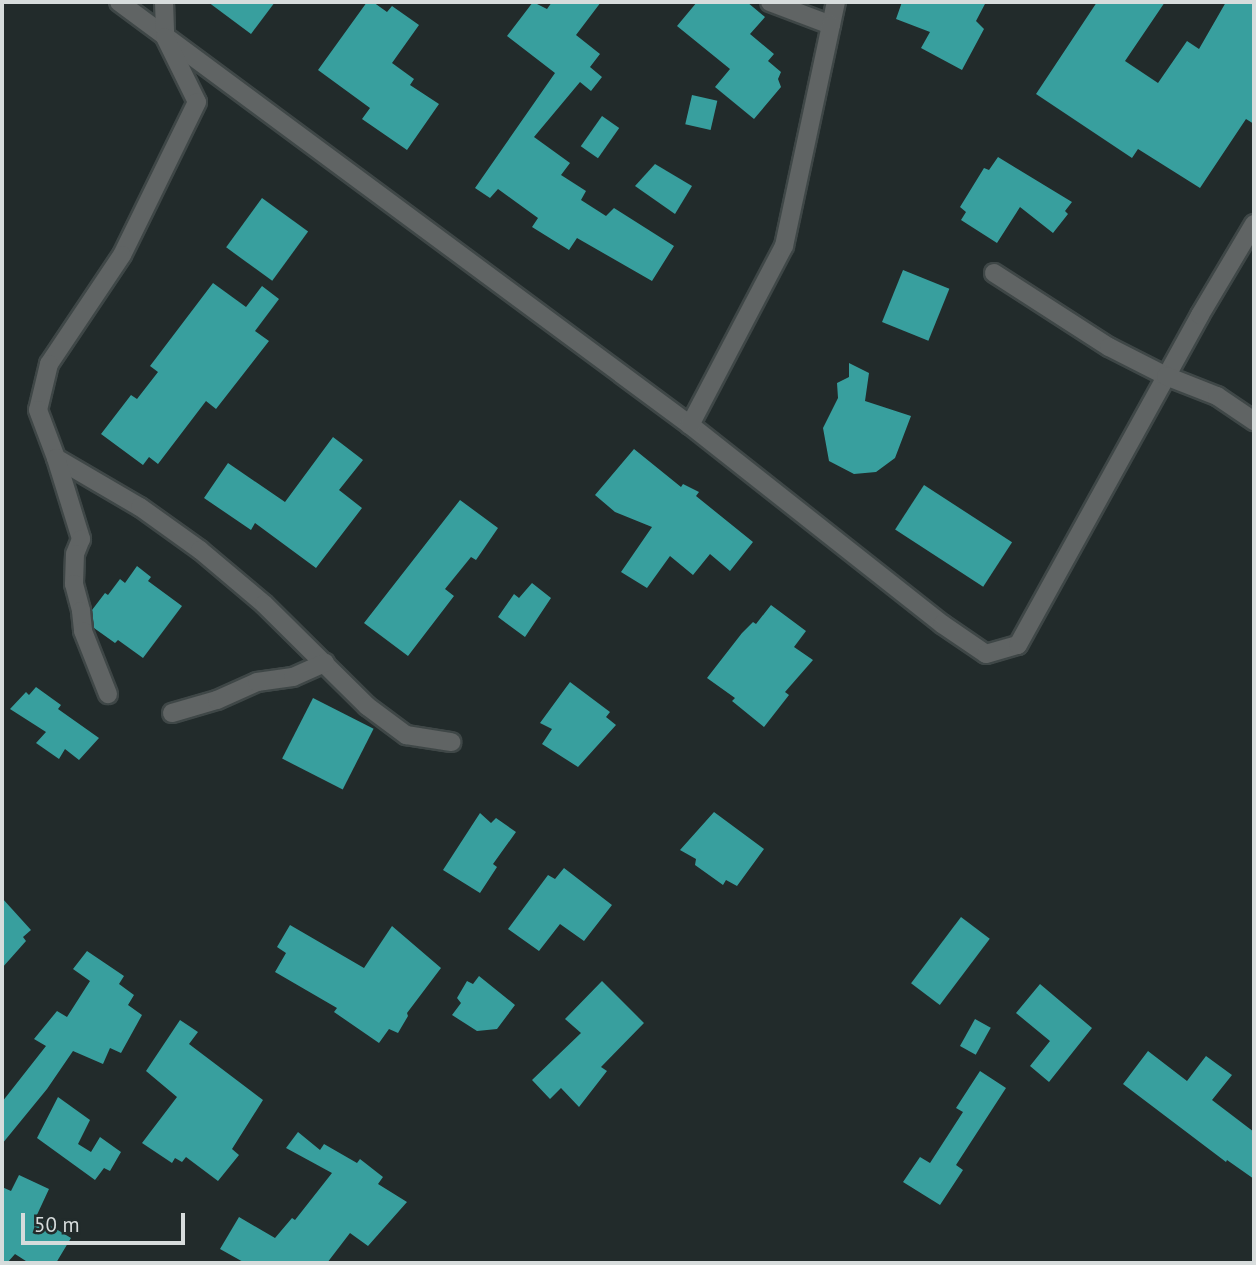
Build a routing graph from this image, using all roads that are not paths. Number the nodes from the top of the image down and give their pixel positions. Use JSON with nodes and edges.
{"nodes":[{"id":1,"x":119,"y":2,"type":"edge"},
{"id":2,"x":164,"y":2,"type":"edge"},
{"id":3,"x":770,"y":2,"type":"edge"},
{"id":4,"x":836,"y":2,"type":"edge"},
{"id":5,"x":831,"y":25,"type":"junction"},
{"id":6,"x":165,"y":37,"type":"junction"},
{"id":7,"x":1254,"y":224,"type":"edge"},
{"id":8,"x":994,"y":273,"type":"dead end"},
{"id":9,"x":1166,"y":376,"type":"junction"},
{"id":10,"x":1254,"y":421,"type":"edge"},
{"id":11,"x":690,"y":425,"type":"junction"},
{"id":12,"x":56,"y":458,"type":"junction"},
{"id":13,"x":325,"y":663,"type":"junction"},
{"id":14,"x":108,"y":694,"type":"dead end"},
{"id":15,"x":172,"y":713,"type":"dead end"},
{"id":16,"x":451,"y":742,"type":"dead end"}],
"edges":[{"from":1,"to":6,"type":"street"},
{"from":2,"to":6,"type":"street"},
{"from":3,"to":5,"type":"street"},
{"from":4,"to":5,"type":"street"},
{"from":5,"to":11,"type":"street"},
{"from":6,"to":11,"type":"street"},
{"from":6,"to":12,"type":"street"},
{"from":7,"to":9,"type":"street"},
{"from":8,"to":9,"type":"street"},
{"from":9,"to":10,"type":"street"},
{"from":9,"to":11,"type":"street"},
{"from":12,"to":13,"type":"street"},
{"from":12,"to":14,"type":"street"},
{"from":13,"to":15,"type":"street"},
{"from":13,"to":16,"type":"street"}]}
